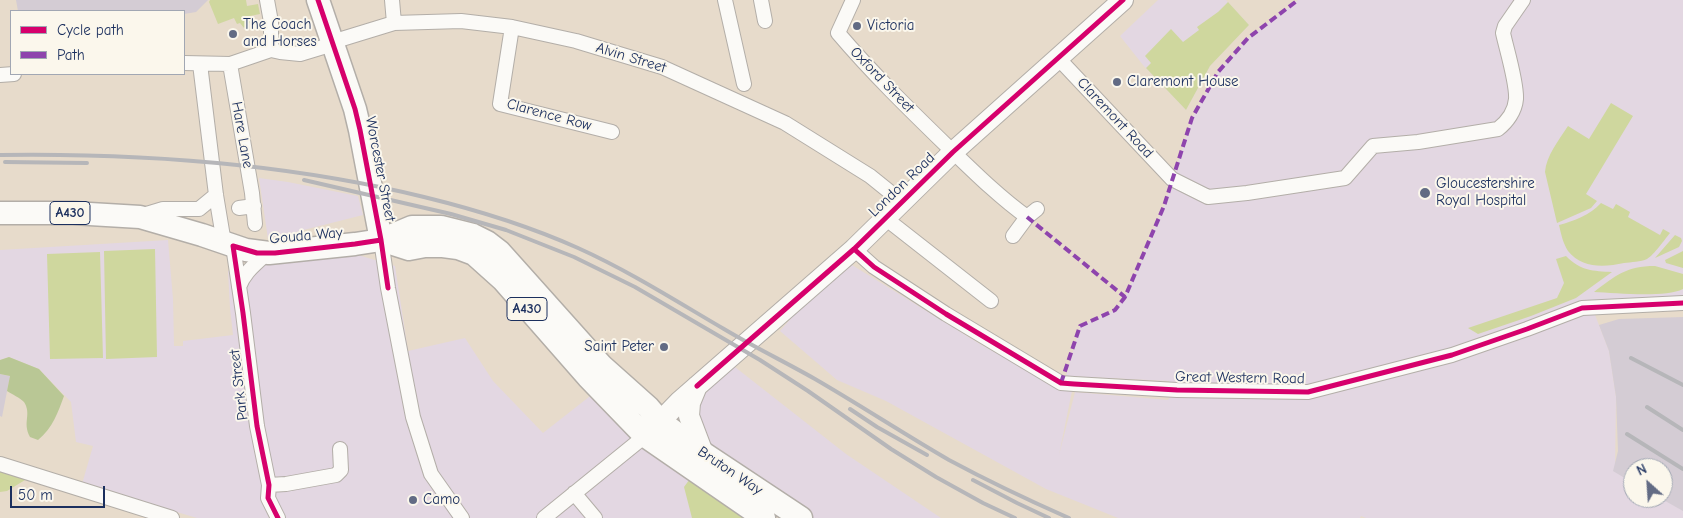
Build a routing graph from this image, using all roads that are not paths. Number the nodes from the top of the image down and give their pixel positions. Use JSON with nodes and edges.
{"nodes":[{"id":1,"x":267,"y":0,"type":"edge"},
{"id":2,"x":318,"y":0,"type":"edge"},
{"id":3,"x":392,"y":0,"type":"edge"},
{"id":4,"x":725,"y":0,"type":"edge"},
{"id":5,"x":761,"y":0,"type":"edge"},
{"id":6,"x":853,"y":0,"type":"edge"},
{"id":7,"x":1122,"y":0,"type":"edge"},
{"id":8,"x":1523,"y":0,"type":"edge"},
{"id":9,"x":765,"y":21,"type":"dead end"},
{"id":10,"x":394,"y":23,"type":"junction"},
{"id":11,"x":512,"y":27,"type":"junction"},
{"id":12,"x":332,"y":43,"type":"junction"},
{"id":13,"x":271,"y":50,"type":"junction"},
{"id":14,"x":1058,"y":58,"type":"junction"},
{"id":15,"x":185,"y":64,"type":"edge"},
{"id":16,"x":200,"y":64,"type":"junction"},
{"id":17,"x":230,"y":64,"type":"junction"},
{"id":18,"x":744,"y":84,"type":"dead end"},
{"id":19,"x":612,"y":132,"type":"dead end"},
{"id":20,"x":953,"y":152,"type":"junction"},
{"id":21,"x":216,"y":195,"type":"junction"},
{"id":22,"x":901,"y":201,"type":"junction"},
{"id":23,"x":254,"y":206,"type":"junction"},
{"id":24,"x":239,"y":208,"type":"dead end"},
{"id":25,"x":0,"y":213,"type":"edge"},
{"id":26,"x":140,"y":217,"type":"junction"},
{"id":27,"x":885,"y":218,"type":"junction"},
{"id":28,"x":255,"y":224,"type":"dead end"},
{"id":29,"x":1013,"y":236,"type":"dead end"},
{"id":30,"x":381,"y":240,"type":"junction"},
{"id":31,"x":228,"y":244,"type":"junction"},
{"id":32,"x":854,"y":248,"type":"junction"},
{"id":33,"x":267,"y":253,"type":"junction"},
{"id":34,"x":239,"y":287,"type":"junction"},
{"id":35,"x":991,"y":301,"type":"dead end"},
{"id":36,"x":1683,"y":303,"type":"edge"},
{"id":37,"x":697,"y":386,"type":"junction"},
{"id":38,"x":653,"y":429,"type":"junction"},
{"id":39,"x":340,"y":449,"type":"dead end"},
{"id":40,"x":703,"y":453,"type":"junction"},
{"id":41,"x":0,"y":464,"type":"edge"},
{"id":42,"x":269,"y":485,"type":"junction"},
{"id":43,"x":574,"y":493,"type":"junction"},
{"id":44,"x":172,"y":518,"type":"edge"},
{"id":45,"x":278,"y":518,"type":"edge"},
{"id":46,"x":462,"y":518,"type":"edge"},
{"id":47,"x":544,"y":518,"type":"edge"},
{"id":48,"x":595,"y":518,"type":"edge"},
{"id":49,"x":764,"y":518,"type":"edge"},
{"id":50,"x":801,"y":518,"type":"edge"}],
"edges":[{"from":1,"to":13,"type":"street"},
{"from":2,"to":12,"type":"main road","name":"Worcester Street"},
{"from":3,"to":10,"type":"street"},
{"from":4,"to":18,"type":"street"},
{"from":5,"to":9,"type":"street"},
{"from":6,"to":20,"type":"street","name":"Oxford Street"},
{"from":7,"to":14,"type":"main road","name":"London Road"},
{"from":8,"to":14,"type":"street","name":"Claremont Road"},
{"from":10,"to":11,"type":"street","name":"Alvin Street"},
{"from":10,"to":12,"type":"street","name":"Alvin Street"},
{"from":11,"to":19,"type":"street","name":"Clarence Row"},
{"from":11,"to":22,"type":"street","name":"Alvin Street"},
{"from":12,"to":13,"type":"street","name":"Alvin Street"},
{"from":12,"to":30,"type":"main road","name":"Worcester Street"},
{"from":13,"to":17,"type":"street"},
{"from":14,"to":20,"type":"main road","name":"London Road"},
{"from":15,"to":16,"type":"street"},
{"from":16,"to":17,"type":"street"},
{"from":16,"to":21,"type":"street","name":"Park Street"},
{"from":17,"to":23,"type":"street","name":"Hare Lane"},
{"from":20,"to":22,"type":"main road","name":"London Road"},
{"from":20,"to":29,"type":"street"},
{"from":21,"to":26,"type":"street","name":"Gouda Way"},
{"from":21,"to":31,"type":"street","name":"Park Street"},
{"from":22,"to":27,"type":"main road","name":"London Road"},
{"from":23,"to":24,"type":"street"},
{"from":23,"to":28,"type":"street","name":"Hare Lane"},
{"from":25,"to":26,"type":"main road","name":"Gouda Way","number":"A430"},
{"from":26,"to":31,"type":"main road","name":"Gouda Way","number":"A430"},
{"from":27,"to":32,"type":"main road","name":"London Road"},
{"from":27,"to":35,"type":"street"},
{"from":30,"to":33,"type":"main road","name":"Gouda Way","number":"A430"},
{"from":30,"to":38,"type":"main road","number":"A430"},
{"from":30,"to":46,"type":"street","name":"Worcester Street"},
{"from":31,"to":33,"type":"main road","name":"Gouda Way","number":"A430"},
{"from":31,"to":34,"type":"street","name":"Park Street"},
{"from":32,"to":36,"type":"street","name":"Great Western Road"},
{"from":32,"to":37,"type":"main road","name":"London Road"},
{"from":33,"to":34,"type":"street"},
{"from":34,"to":42,"type":"street","name":"Park Street"},
{"from":37,"to":38,"type":"main road","name":"London Road"},
{"from":37,"to":40,"type":"main road"},
{"from":38,"to":40,"type":"main road","name":"Bruton Way","number":"A430"},
{"from":38,"to":43,"type":"street"},
{"from":38,"to":49,"type":"main road","name":"Bruton Way","number":"A430"},
{"from":39,"to":42,"type":"street"},
{"from":40,"to":50,"type":"main road","name":"Bruton Way","number":"A430"},
{"from":41,"to":44,"type":"street"},
{"from":42,"to":45,"type":"street","name":"Park Street"},
{"from":43,"to":47,"type":"street"},
{"from":43,"to":48,"type":"street"}]}
